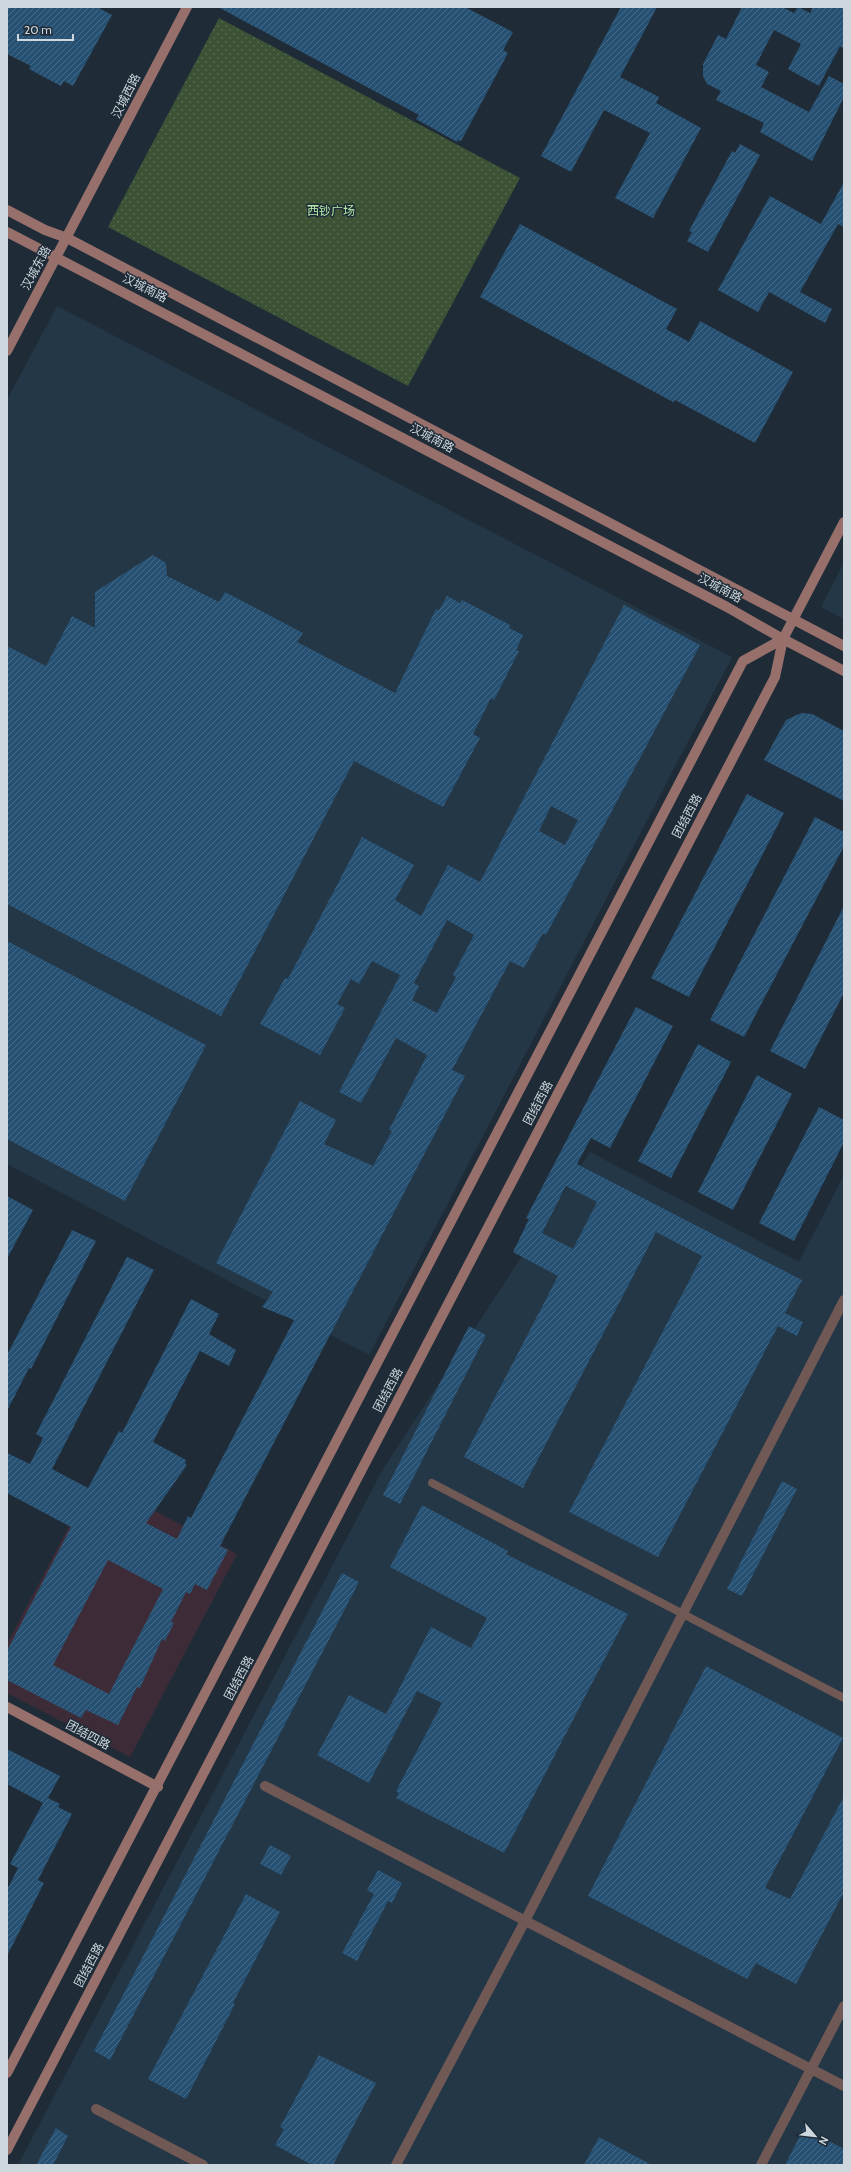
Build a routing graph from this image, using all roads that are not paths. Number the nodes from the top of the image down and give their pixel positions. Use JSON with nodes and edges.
{"nodes":[{"id":1,"x":187,"y":7,"type":"edge"},
{"id":2,"x":88,"y":198,"type":"joint"},
{"id":3,"x":7,"y":210,"type":"edge"},
{"id":4,"x":7,"y":232,"type":"edge"},
{"id":5,"x":67,"y":238,"type":"junction"},
{"id":6,"x":57,"y":258,"type":"junction"},
{"id":7,"x":7,"y":351,"type":"edge"},
{"id":8,"x":844,"y":522,"type":"edge"},
{"id":9,"x":793,"y":620,"type":"junction"},
{"id":10,"x":783,"y":639,"type":"junction"},
{"id":11,"x":844,"y":646,"type":"edge"},
{"id":12,"x":844,"y":671,"type":"edge"},
{"id":13,"x":844,"y":1300,"type":"edge"},
{"id":14,"x":432,"y":1483,"type":"dead end"},
{"id":15,"x":683,"y":1614,"type":"junction"},
{"id":16,"x":844,"y":1698,"type":"edge"},
{"id":17,"x":7,"y":1707,"type":"edge"},
{"id":18,"x":265,"y":1786,"type":"dead end"},
{"id":19,"x":158,"y":1787,"type":"junction"},
{"id":20,"x":525,"y":1921,"type":"junction"},
{"id":21,"x":844,"y":2006,"type":"edge"},
{"id":22,"x":811,"y":2069,"type":"junction"},
{"id":23,"x":7,"y":2073,"type":"edge"},
{"id":24,"x":844,"y":2086,"type":"edge"},
{"id":25,"x":96,"y":2109,"type":"dead end"},
{"id":26,"x":7,"y":2150,"type":"edge"},
{"id":27,"x":203,"y":2165,"type":"edge"},
{"id":28,"x":396,"y":2165,"type":"edge"},
{"id":29,"x":761,"y":2165,"type":"edge"}],
"edges":[{"from":1,"to":2,"type":"street","name":"汉城西路"},
{"from":2,"to":5,"type":"street","name":"汉城东路"},
{"from":3,"to":5,"type":"street","name":"汉城南路"},
{"from":4,"to":6,"type":"street","name":"汉城南路"},
{"from":5,"to":6,"type":"street","name":"汉城东路"},
{"from":5,"to":9,"type":"street","name":"汉城南路"},
{"from":6,"to":7,"type":"street","name":"汉城东路"},
{"from":6,"to":10,"type":"street","name":"汉城南路"},
{"from":8,"to":9,"type":"street","name":"团结西路"},
{"from":9,"to":10,"type":"street","name":"团结西路"},
{"from":9,"to":11,"type":"street","name":"汉城南路"},
{"from":10,"to":12,"type":"street","name":"汉城南路"},
{"from":10,"to":19,"type":"street","name":"团结西路"},
{"from":10,"to":26,"type":"street","name":"团结西路"},
{"from":13,"to":15,"type":"street"},
{"from":14,"to":15,"type":"lane"},
{"from":15,"to":16,"type":"lane"},
{"from":15,"to":20,"type":"street"},
{"from":17,"to":19,"type":"street","name":"团结四路"},
{"from":18,"to":20,"type":"street"},
{"from":19,"to":23,"type":"street","name":"团结西路"},
{"from":20,"to":22,"type":"street"},
{"from":20,"to":28,"type":"street"},
{"from":21,"to":22,"type":"street"},
{"from":22,"to":24,"type":"street"},
{"from":22,"to":29,"type":"street"},
{"from":25,"to":27,"type":"street"}]}
